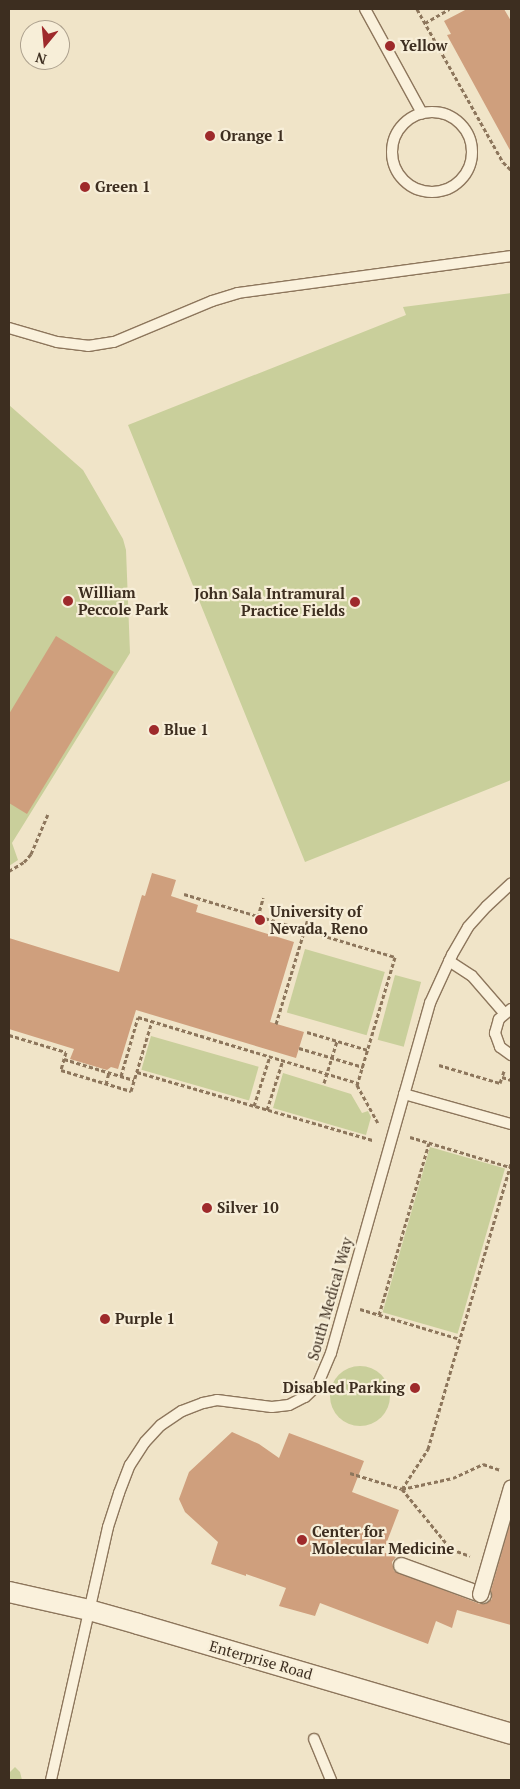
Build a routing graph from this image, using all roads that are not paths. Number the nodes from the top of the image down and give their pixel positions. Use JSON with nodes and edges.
{"nodes":[{"id":1,"x":365,"y":9,"type":"edge"},
{"id":2,"x":422,"y":114,"type":"junction"},
{"id":3,"x":511,"y":256,"type":"edge"},
{"id":4,"x":9,"y":328,"type":"edge"},
{"id":5,"x":511,"y":884,"type":"edge"},
{"id":6,"x":449,"y":960,"type":"junction"},
{"id":7,"x":508,"y":1011,"type":"edge"},
{"id":8,"x":511,"y":1055,"type":"edge"},
{"id":9,"x":404,"y":1094,"type":"junction"},
{"id":10,"x":511,"y":1124,"type":"edge"},
{"id":11,"x":511,"y":1487,"type":"edge"},
{"id":12,"x":401,"y":1565,"type":"dead end"},
{"id":13,"x":9,"y":1592,"type":"edge"},
{"id":14,"x":89,"y":1610,"type":"junction"},
{"id":15,"x":511,"y":1734,"type":"edge"},
{"id":16,"x":314,"y":1738,"type":"dead end"},
{"id":17,"x":51,"y":1780,"type":"edge"},
{"id":18,"x":331,"y":1780,"type":"edge"}],
"edges":[{"from":1,"to":2,"type":"lane"},
{"from":2,"to":2,"type":"lane"},
{"from":3,"to":4,"type":"lane"},
{"from":5,"to":6,"type":"lane","name":"South Medical Way"},
{"from":6,"to":7,"type":"lane"},
{"from":6,"to":9,"type":"lane","name":"South Medical Way"},
{"from":7,"to":8,"type":"lane"},
{"from":9,"to":10,"type":"lane"},
{"from":9,"to":14,"type":"lane","name":"South Medical Way"},
{"from":11,"to":12,"type":"street","bridge":true},
{"from":13,"to":14,"type":"street","name":"Enterprise Road"},
{"from":14,"to":15,"type":"street","name":"Enterprise Road"},
{"from":14,"to":17,"type":"lane","name":"South Medical Way"},
{"from":16,"to":18,"type":"lane"}]}
